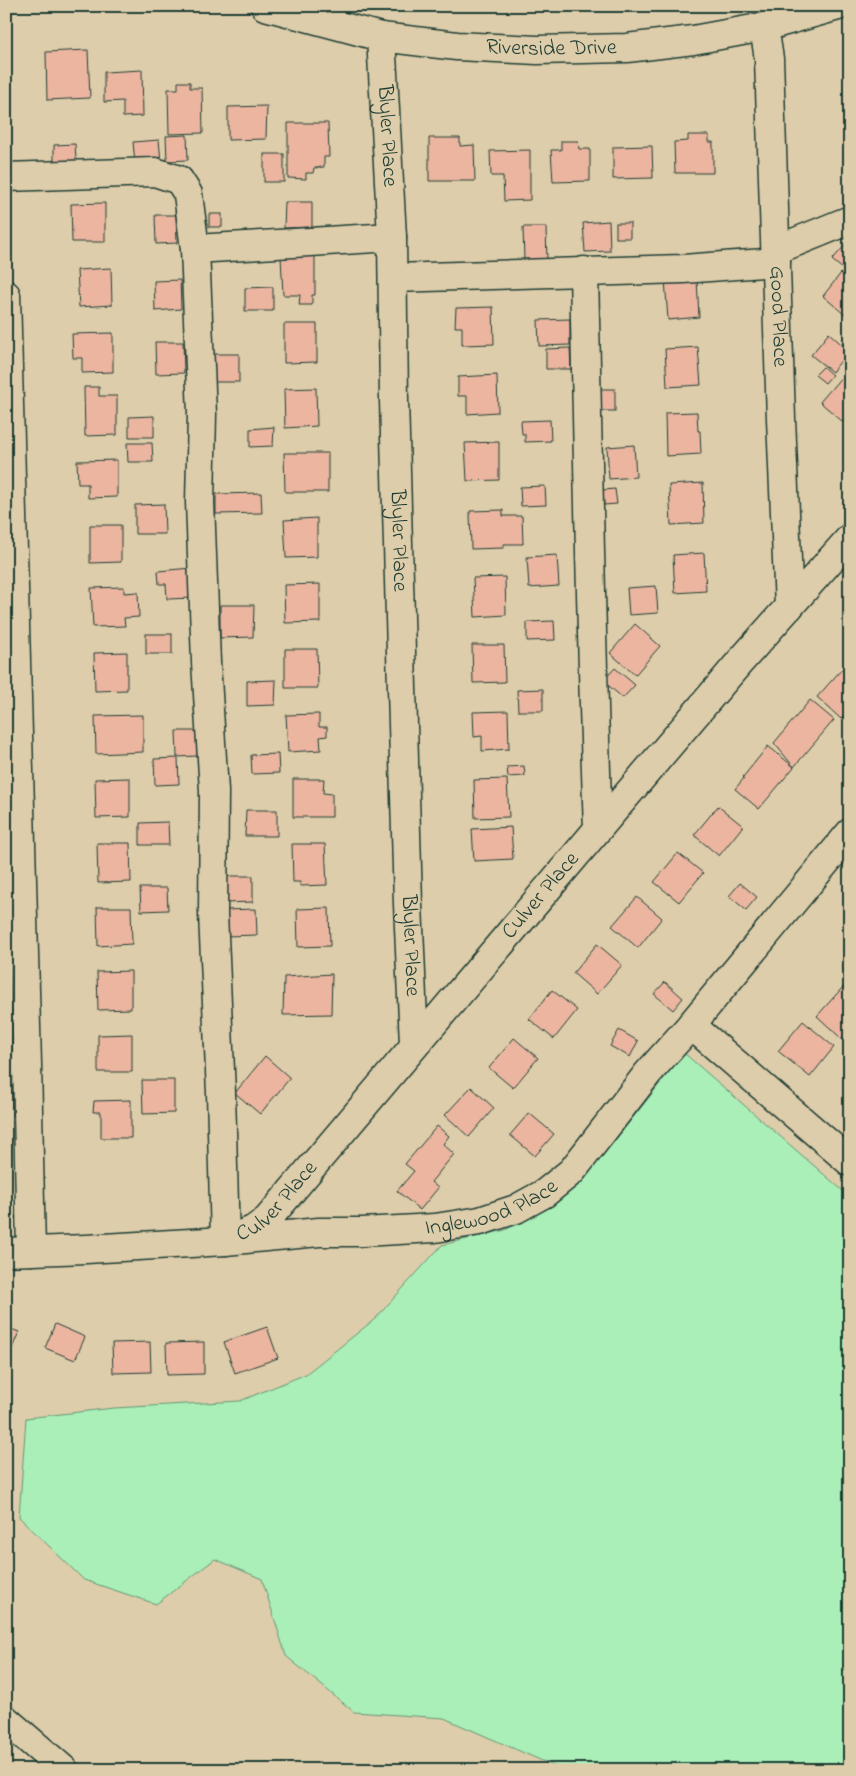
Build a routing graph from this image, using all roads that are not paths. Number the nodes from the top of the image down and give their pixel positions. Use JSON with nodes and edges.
{"nodes":[{"id":1,"x":265,"y":6,"type":"edge"},
{"id":2,"x":838,"y":6,"type":"edge"},
{"id":3,"x":764,"y":27,"type":"junction"},
{"id":4,"x":381,"y":37,"type":"junction"},
{"id":5,"x":6,"y":177,"type":"edge"},
{"id":6,"x":850,"y":220,"type":"edge"},
{"id":7,"x":392,"y":237,"type":"junction"},
{"id":8,"x":195,"y":249,"type":"junction"},
{"id":9,"x":776,"y":256,"type":"junction"},
{"id":10,"x":584,"y":271,"type":"junction"},
{"id":11,"x":393,"y":278,"type":"junction"},
{"id":12,"x":6,"y":295,"type":"edge"},
{"id":13,"x":850,"y":538,"type":"edge"},
{"id":14,"x":789,"y":607,"type":"junction"},
{"id":15,"x":598,"y":829,"type":"junction"},
{"id":16,"x":850,"y":833,"type":"edge"},
{"id":17,"x":691,"y":1026,"type":"junction"},
{"id":18,"x":414,"y":1044,"type":"junction"},
{"id":19,"x":847,"y":1154,"type":"edge"},
{"id":20,"x":225,"y":1241,"type":"junction"},
{"id":21,"x":18,"y":1251,"type":"edge"},
{"id":22,"x":6,"y":1720,"type":"edge"},
{"id":23,"x":64,"y":1770,"type":"edge"}],
"edges":[{"from":1,"to":4,"type":"street","name":"Riverside Drive"},
{"from":2,"to":3,"type":"street","name":"Riverside Drive"},
{"from":3,"to":4,"type":"street","name":"Riverside Drive"},
{"from":3,"to":9,"type":"street","name":"Good Place"},
{"from":4,"to":7,"type":"street","name":"Blyler Place"},
{"from":5,"to":8,"type":"street"},
{"from":6,"to":9,"type":"street"},
{"from":7,"to":8,"type":"street"},
{"from":7,"to":11,"type":"street","name":"Blyler Place"},
{"from":8,"to":20,"type":"street"},
{"from":9,"to":10,"type":"street"},
{"from":9,"to":14,"type":"street","name":"Good Place"},
{"from":10,"to":11,"type":"street"},
{"from":10,"to":15,"type":"street"},
{"from":11,"to":18,"type":"street","name":"Blyler Place"},
{"from":12,"to":21,"type":"street"},
{"from":13,"to":14,"type":"street","name":"Culver Place"},
{"from":14,"to":15,"type":"street","name":"Culver Place"},
{"from":15,"to":18,"type":"street","name":"Culver Place"},
{"from":16,"to":17,"type":"street","name":"Inglewood Place"},
{"from":17,"to":19,"type":"street"},
{"from":17,"to":20,"type":"street","name":"Inglewood Place"},
{"from":18,"to":20,"type":"street","name":"Culver Place"},
{"from":20,"to":21,"type":"street","name":"Inglewood Place"},
{"from":22,"to":23,"type":"street"}]}
